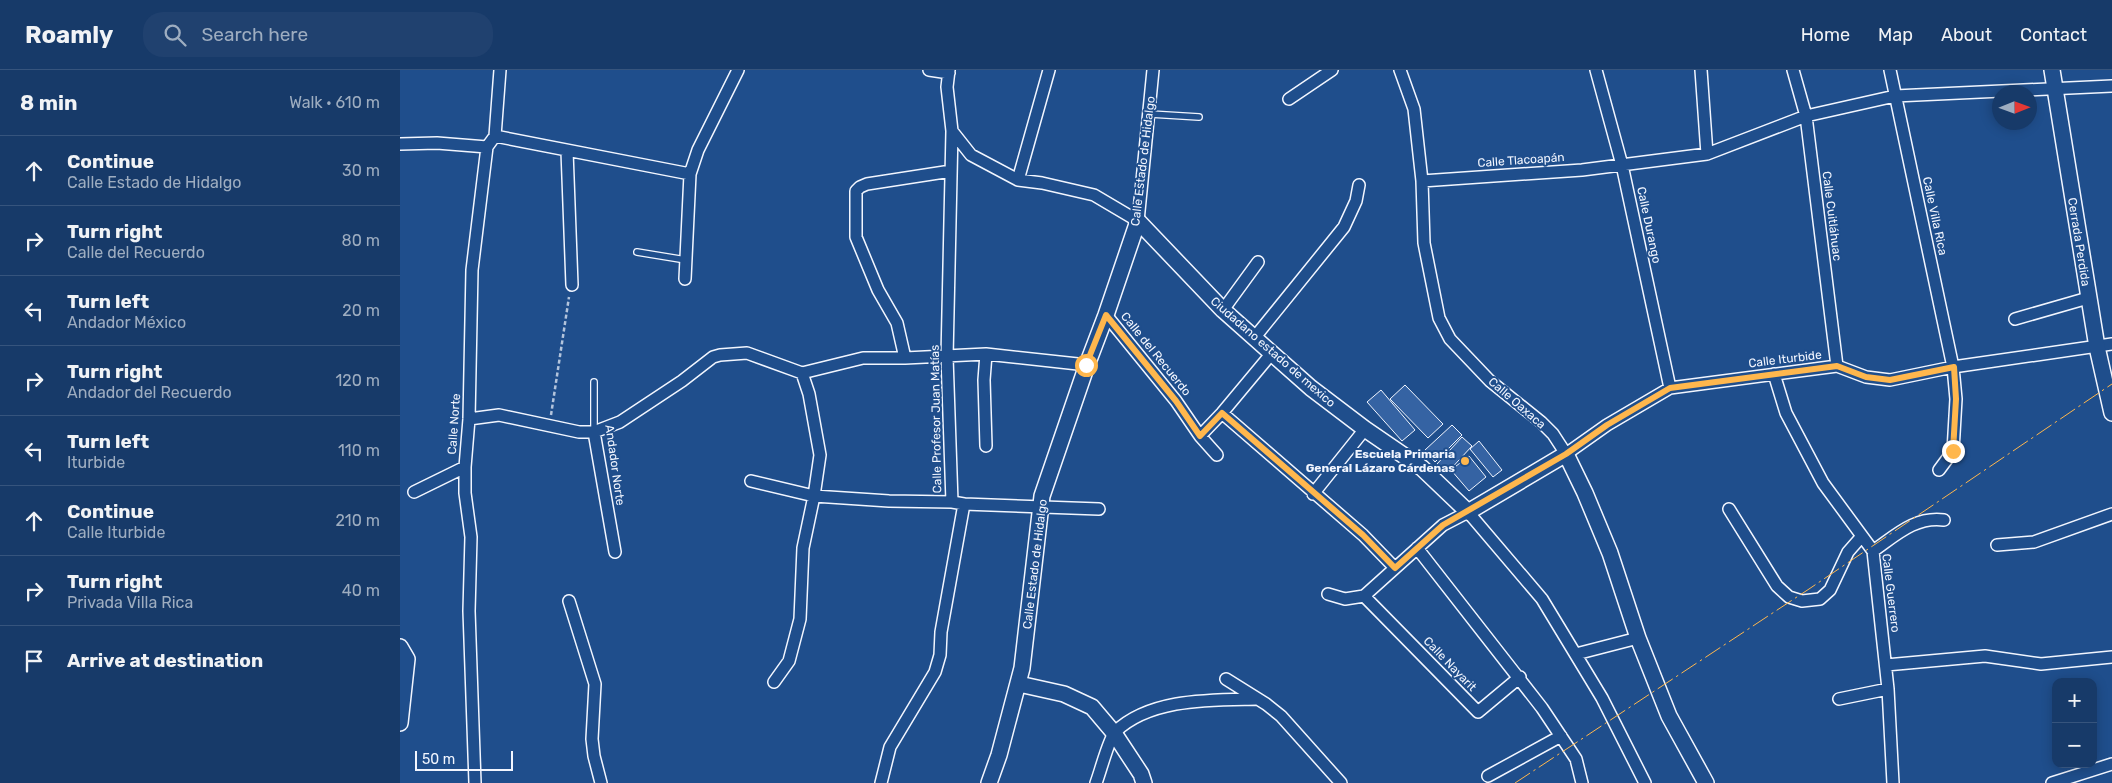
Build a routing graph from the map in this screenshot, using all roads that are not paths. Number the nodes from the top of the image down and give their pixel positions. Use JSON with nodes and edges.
{"nodes":[{"id":1,"x":500,"y":70,"type":"edge"},
{"id":2,"x":738,"y":70,"type":"edge"},
{"id":3,"x":929,"y":70,"type":"edge"},
{"id":4,"x":1049,"y":70,"type":"edge"},
{"id":5,"x":1153,"y":70,"type":"edge"},
{"id":6,"x":1332,"y":70,"type":"edge"},
{"id":7,"x":1400,"y":70,"type":"edge"},
{"id":8,"x":1596,"y":70,"type":"edge"},
{"id":9,"x":1700,"y":70,"type":"edge"},
{"id":10,"x":1793,"y":70,"type":"edge"},
{"id":11,"x":1890,"y":70,"type":"edge"},
{"id":12,"x":2052,"y":70,"type":"edge"},
{"id":13,"x":949,"y":72,"type":"edge"},
{"id":14,"x":2112,"y":86,"type":"edge"},
{"id":15,"x":2056,"y":90,"type":"junction"},
{"id":16,"x":1895,"y":96,"type":"junction"},
{"id":17,"x":1289,"y":99,"type":"dead end"},
{"id":18,"x":1150,"y":114,"type":"junction"},
{"id":19,"x":1806,"y":116,"type":"junction"},
{"id":20,"x":1199,"y":117,"type":"dead end"},
{"id":21,"x":952,"y":131,"type":"junction"},
{"id":22,"x":495,"y":136,"type":"junction"},
{"id":23,"x":400,"y":144,"type":"edge"},
{"id":24,"x":487,"y":147,"type":"junction"},
{"id":25,"x":567,"y":150,"type":"junction"},
{"id":26,"x":1707,"y":154,"type":"junction"},
{"id":27,"x":1622,"y":165,"type":"junction"},
{"id":28,"x":951,"y":171,"type":"junction"},
{"id":29,"x":690,"y":174,"type":"junction"},
{"id":30,"x":1018,"y":180,"type":"junction"},
{"id":31,"x":1422,"y":181,"type":"junction"},
{"id":32,"x":1359,"y":185,"type":"dead end"},
{"id":33,"x":1138,"y":221,"type":"junction"},
{"id":34,"x":637,"y":252,"type":"dead end"},
{"id":35,"x":686,"y":260,"type":"junction"},
{"id":36,"x":1258,"y":262,"type":"dead end"},
{"id":37,"x":685,"y":279,"type":"dead end"},
{"id":38,"x":572,"y":285,"type":"road end"},
{"id":39,"x":2088,"y":298,"type":"junction"},
{"id":40,"x":1223,"y":310,"type":"junction"},
{"id":41,"x":1106,"y":315,"type":"junction"},
{"id":42,"x":2015,"y":319,"type":"dead end"},
{"id":43,"x":1255,"y":337,"type":"junction"},
{"id":44,"x":2112,"y":344,"type":"edge"},
{"id":45,"x":2096,"y":348,"type":"junction"},
{"id":46,"x":1272,"y":353,"type":"junction"},
{"id":47,"x":986,"y":354,"type":"junction"},
{"id":48,"x":947,"y":357,"type":"junction"},
{"id":49,"x":905,"y":358,"type":"junction"},
{"id":50,"x":1086,"y":365,"type":"junction"},
{"id":51,"x":1837,"y":366,"type":"junction"},
{"id":52,"x":1954,"y":367,"type":"junction"},
{"id":53,"x":802,"y":373,"type":"junction"},
{"id":54,"x":1774,"y":374,"type":"junction"},
{"id":55,"x":594,"y":382,"type":"dead end"},
{"id":56,"x":1670,"y":388,"type":"junction"},
{"id":57,"x":1222,"y":413,"type":"junction"},
{"id":58,"x":2112,"y":413,"type":"edge"},
{"id":59,"x":469,"y":419,"type":"junction"},
{"id":60,"x":1365,"y":429,"type":"junction"},
{"id":61,"x":594,"y":432,"type":"junction"},
{"id":62,"x":1200,"y":436,"type":"junction"},
{"id":63,"x":986,"y":446,"type":"dead end"},
{"id":64,"x":1217,"y":454,"type":"dead end"},
{"id":65,"x":1566,"y":454,"type":"junction"},
{"id":66,"x":465,"y":467,"type":"junction"},
{"id":67,"x":1939,"y":470,"type":"dead end"},
{"id":68,"x":751,"y":481,"type":"dead end"},
{"id":69,"x":414,"y":492,"type":"dead end"},
{"id":70,"x":1313,"y":494,"type":"junction"},
{"id":71,"x":814,"y":496,"type":"junction"},
{"id":72,"x":952,"y":502,"type":"junction"},
{"id":73,"x":964,"y":504,"type":"junction"},
{"id":74,"x":1041,"y":506,"type":"junction"},
{"id":75,"x":1099,"y":509,"type":"dead end"},
{"id":76,"x":1729,"y":509,"type":"dead end"},
{"id":77,"x":1468,"y":512,"type":"junction"},
{"id":78,"x":2112,"y":514,"type":"edge"},
{"id":79,"x":1944,"y":520,"type":"dead end"},
{"id":80,"x":1862,"y":536,"type":"junction"},
{"id":81,"x":1997,"y":545,"type":"dead end"},
{"id":82,"x":1417,"y":548,"type":"junction"},
{"id":83,"x":1873,"y":551,"type":"junction"},
{"id":84,"x":615,"y":552,"type":"dead end"},
{"id":85,"x":1395,"y":568,"type":"junction"},
{"id":86,"x":1328,"y":594,"type":"dead end"},
{"id":87,"x":1364,"y":596,"type":"junction"},
{"id":88,"x":569,"y":601,"type":"dead end"},
{"id":89,"x":1638,"y":638,"type":"junction"},
{"id":90,"x":400,"y":647,"type":"edge"},
{"id":91,"x":1576,"y":654,"type":"junction"},
{"id":92,"x":2112,"y":657,"type":"edge"},
{"id":93,"x":1886,"y":665,"type":"junction"},
{"id":94,"x":1520,"y":677,"type":"junction"},
{"id":95,"x":1226,"y":679,"type":"dead end"},
{"id":96,"x":774,"y":682,"type":"dead end"},
{"id":97,"x":1019,"y":684,"type":"junction"},
{"id":98,"x":1888,"y":689,"type":"junction"},
{"id":99,"x":1256,"y":699,"type":"junction"},
{"id":100,"x":1839,"y":699,"type":"dead end"},
{"id":101,"x":400,"y":722,"type":"edge"},
{"id":102,"x":1114,"y":733,"type":"junction"},
{"id":103,"x":1561,"y":736,"type":"junction"},
{"id":104,"x":2112,"y":764,"type":"edge"},
{"id":105,"x":1488,"y":776,"type":"dead end"},
{"id":106,"x":600,"y":780,"type":"edge"},
{"id":107,"x":474,"y":783,"type":"edge"},
{"id":108,"x":881,"y":783,"type":"edge"},
{"id":109,"x":989,"y":783,"type":"edge"},
{"id":110,"x":1096,"y":783,"type":"edge"},
{"id":111,"x":1144,"y":783,"type":"edge"},
{"id":112,"x":1341,"y":783,"type":"edge"},
{"id":113,"x":1582,"y":783,"type":"edge"},
{"id":114,"x":1646,"y":783,"type":"edge"},
{"id":115,"x":1706,"y":783,"type":"edge"},
{"id":116,"x":1893,"y":783,"type":"edge"},
{"id":117,"x":2052,"y":783,"type":"edge"}],
"edges":[{"from":1,"to":22,"type":"street"},
{"from":2,"to":29,"type":"street"},
{"from":3,"to":13,"type":"street"},
{"from":4,"to":30,"type":"street"},
{"from":5,"to":18,"type":"street","name":"Calle Estado de Hidalgo"},
{"from":6,"to":17,"type":"street"},
{"from":7,"to":31,"type":"street","name":"Calle Oaxaca"},
{"from":8,"to":27,"type":"street","name":"Calle Durango"},
{"from":9,"to":26,"type":"street"},
{"from":10,"to":19,"type":"street","name":"Calle Cuitláhuac"},
{"from":11,"to":16,"type":"street","name":"Calle Villa Rica"},
{"from":12,"to":15,"type":"street","name":"Cerrada Perdida"},
{"from":13,"to":21,"type":"street"},
{"from":14,"to":15,"type":"street","name":"Calle Tlacoapán"},
{"from":15,"to":16,"type":"street","name":"Calle Tlacoapán"},
{"from":15,"to":39,"type":"street","name":"Cerrada Perdida"},
{"from":16,"to":19,"type":"street","name":"Calle Tlacoapán"},
{"from":16,"to":52,"type":"street","name":"Calle Villa Rica"},
{"from":18,"to":20,"type":"lane"},
{"from":18,"to":33,"type":"street","name":"Calle Estado de Hidalgo"},
{"from":19,"to":26,"type":"street","name":"Calle Tlacoapán"},
{"from":19,"to":51,"type":"street","name":"Calle Cuitláhuac"},
{"from":21,"to":28,"type":"street","name":"Calle Profesor Juan Matías"},
{"from":21,"to":30,"type":"street","name":"Ciudadano estado de mexico"},
{"from":22,"to":24,"type":"street","name":"Calle Norte"},
{"from":22,"to":25,"type":"street"},
{"from":23,"to":24,"type":"street"},
{"from":24,"to":59,"type":"street","name":"Calle Norte"},
{"from":25,"to":29,"type":"street"},
{"from":25,"to":38,"type":"street"},
{"from":26,"to":27,"type":"street","name":"Calle Tlacoapán"},
{"from":27,"to":31,"type":"street","name":"Calle Tlacoapán"},
{"from":27,"to":56,"type":"street","name":"Calle Durango"},
{"from":28,"to":48,"type":"street","name":"Calle Profesor Juan Matías"},
{"from":28,"to":49,"type":"street"},
{"from":29,"to":35,"type":"street"},
{"from":30,"to":33,"type":"street","name":"Ciudadano estado de mexico"},
{"from":31,"to":65,"type":"street","name":"Calle Oaxaca"},
{"from":32,"to":43,"type":"street"},
{"from":33,"to":40,"type":"street","name":"Ciudadano estado de mexico"},
{"from":33,"to":41,"type":"street","name":"Calle Estado de Hidalgo"},
{"from":34,"to":35,"type":"lane"},
{"from":35,"to":37,"type":"street"},
{"from":36,"to":40,"type":"street"},
{"from":39,"to":42,"type":"street"},
{"from":39,"to":45,"type":"street","name":"Cerrada Perdida"},
{"from":40,"to":43,"type":"street","name":"Ciudadano estado de mexico"},
{"from":41,"to":50,"type":"street","name":"Calle Estado de Hidalgo"},
{"from":41,"to":62,"type":"street","name":"Calle del Recuerdo"},
{"from":43,"to":46,"type":"street","name":"Ciudadano estado de mexico"},
{"from":44,"to":45,"type":"street","name":"Calle Iturbide"},
{"from":45,"to":52,"type":"street","name":"Calle Iturbide"},
{"from":45,"to":58,"type":"street","name":"Cerrada Perdida"},
{"from":46,"to":57,"type":"street"},
{"from":46,"to":60,"type":"street","name":"Ciudadano estado de mexico"},
{"from":47,"to":48,"type":"street"},
{"from":47,"to":50,"type":"street"},
{"from":47,"to":63,"type":"street"},
{"from":48,"to":49,"type":"street"},
{"from":48,"to":72,"type":"street","name":"Calle Profesor Juan Matías"},
{"from":49,"to":53,"type":"street"},
{"from":50,"to":74,"type":"street","name":"Calle Estado de Hidalgo"},
{"from":51,"to":52,"type":"street","name":"Calle Iturbide"},
{"from":51,"to":54,"type":"street","name":"Calle Iturbide"},
{"from":52,"to":67,"type":"street","name":"Calle Villa Rica"},
{"from":53,"to":61,"type":"street"},
{"from":53,"to":71,"type":"street"},
{"from":54,"to":56,"type":"street","name":"Calle Iturbide"},
{"from":54,"to":80,"type":"street","name":"Calle Guerrero"},
{"from":55,"to":61,"type":"lane","name":"Andador Norte"},
{"from":56,"to":65,"type":"street","name":"Calle Iturbide"},
{"from":57,"to":62,"type":"street"},
{"from":57,"to":70,"type":"street"},
{"from":59,"to":61,"type":"street"},
{"from":59,"to":66,"type":"street","name":"Calle Norte"},
{"from":60,"to":70,"type":"street"},
{"from":60,"to":77,"type":"street","name":"Ciudadano estado de mexico"},
{"from":61,"to":84,"type":"street","name":"Andador Norte"},
{"from":62,"to":64,"type":"street","name":"Calle del Recuerdo"},
{"from":65,"to":77,"type":"street"},
{"from":65,"to":89,"type":"street","name":"Calle Oaxaca"},
{"from":66,"to":69,"type":"street"},
{"from":66,"to":107,"type":"street","name":"Calle Norte"},
{"from":68,"to":71,"type":"street"},
{"from":70,"to":85,"type":"street"},
{"from":71,"to":72,"type":"street"},
{"from":71,"to":96,"type":"street"},
{"from":72,"to":73,"type":"street","name":"Calle Profesor Juan Matías"},
{"from":73,"to":74,"type":"street","name":"Calle Profesor Juan Matías"},
{"from":73,"to":108,"type":"street"},
{"from":74,"to":75,"type":"street","name":"Calle Profesor Juan Matías"},
{"from":74,"to":97,"type":"street","name":"Calle Estado de Hidalgo"},
{"from":76,"to":80,"type":"street"},
{"from":77,"to":82,"type":"street"},
{"from":77,"to":91,"type":"street","name":"Ciudadano estado de mexico"},
{"from":78,"to":81,"type":"street"},
{"from":79,"to":83,"type":"street"},
{"from":80,"to":83,"type":"street","name":"Calle Guerrero"},
{"from":82,"to":85,"type":"street"},
{"from":82,"to":94,"type":"street"},
{"from":83,"to":93,"type":"street","name":"Calle Guerrero"},
{"from":85,"to":87,"type":"street"},
{"from":86,"to":87,"type":"street"},
{"from":87,"to":94,"type":"street","name":"Calle Nayarit"},
{"from":88,"to":106,"type":"street"},
{"from":89,"to":91,"type":"street"},
{"from":89,"to":115,"type":"street","name":"Calle Oaxaca"},
{"from":90,"to":101,"type":"street"},
{"from":91,"to":114,"type":"street","name":"Ciudadano estado de mexico"},
{"from":92,"to":93,"type":"street"},
{"from":93,"to":98,"type":"street","name":"Calle Guerrero"},
{"from":94,"to":103,"type":"street"},
{"from":95,"to":99,"type":"street"},
{"from":97,"to":102,"type":"street"},
{"from":97,"to":109,"type":"street","name":"Calle Estado de Hidalgo"},
{"from":98,"to":100,"type":"street"},
{"from":98,"to":116,"type":"street","name":"Calle Guerrero"},
{"from":99,"to":102,"type":"street"},
{"from":99,"to":112,"type":"street"},
{"from":102,"to":110,"type":"street"},
{"from":102,"to":111,"type":"street"},
{"from":103,"to":105,"type":"street"},
{"from":103,"to":113,"type":"street"},
{"from":104,"to":117,"type":"street"}]}
